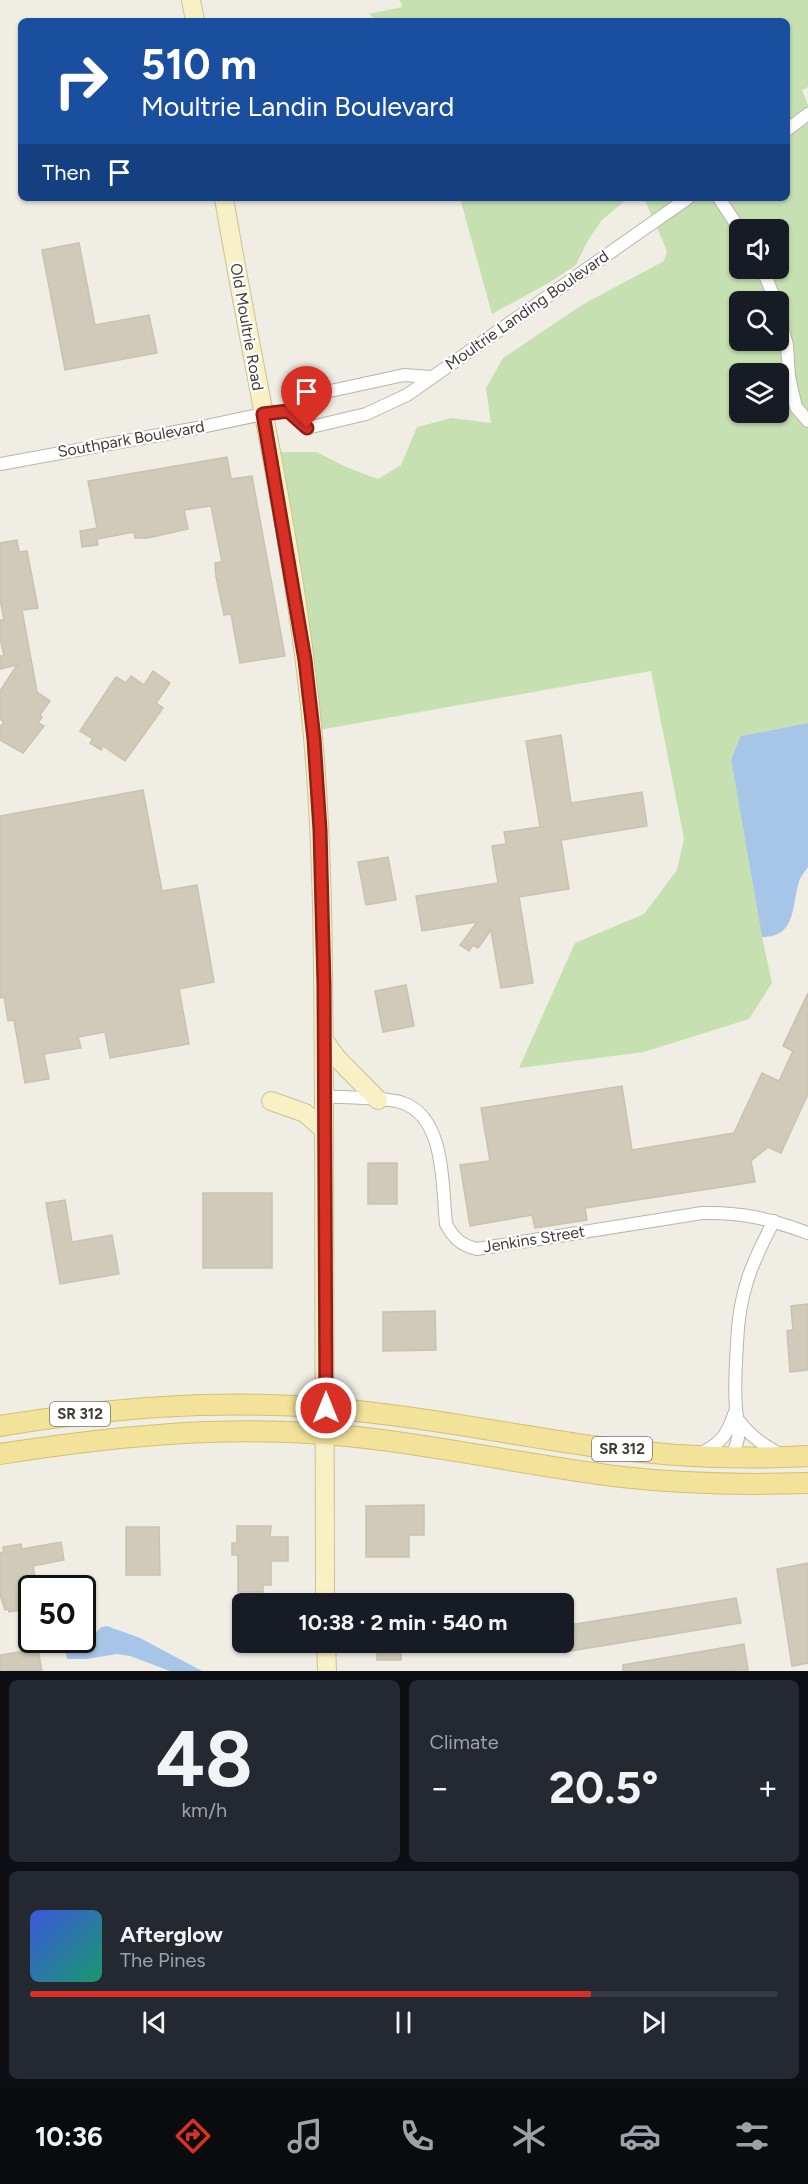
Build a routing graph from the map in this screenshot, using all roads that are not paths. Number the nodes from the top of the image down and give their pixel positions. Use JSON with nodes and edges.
{"nodes":[{"id":1,"x":191,"y":0,"type":"edge"},
{"id":2,"x":194,"y":18,"type":"edge"},
{"id":3,"x":808,"y":114,"type":"edge"},
{"id":4,"x":790,"y":128,"type":"edge"},
{"id":5,"x":225,"y":201,"type":"edge"},
{"id":6,"x":684,"y":201,"type":"edge"},
{"id":7,"x":721,"y":201,"type":"edge"},
{"id":8,"x":733,"y":219,"type":"edge"},
{"id":9,"x":788,"y":351,"type":"edge"},
{"id":10,"x":431,"y":377,"type":"junction"},
{"id":11,"x":288,"y":411,"type":"junction"},
{"id":12,"x":263,"y":414,"type":"junction"},
{"id":13,"x":808,"y":421,"type":"edge"},
{"id":14,"x":0,"y":464,"type":"edge"},
{"id":15,"x":324,"y":1040,"type":"junction"},
{"id":16,"x":324,"y":1096,"type":"junction"},
{"id":17,"x":378,"y":1100,"type":"junction"},
{"id":18,"x":271,"y":1101,"type":"dead end"},
{"id":19,"x":324,"y":1130,"type":"junction"},
{"id":20,"x":774,"y":1221,"type":"junction"},
{"id":21,"x":808,"y":1233,"type":"edge"},
{"id":22,"x":326,"y":1408,"type":"junction"},
{"id":23,"x":738,"y":1414,"type":"junction"},
{"id":24,"x":6,"y":1425,"type":"edge"},
{"id":25,"x":326,"y":1434,"type":"junction"},
{"id":26,"x":8,"y":1453,"type":"edge"},
{"id":27,"x":695,"y":1455,"type":"junction"},
{"id":28,"x":808,"y":1456,"type":"edge"},
{"id":29,"x":732,"y":1457,"type":"junction"},
{"id":30,"x":784,"y":1457,"type":"junction"},
{"id":31,"x":667,"y":1481,"type":"junction"},
{"id":32,"x":808,"y":1483,"type":"edge"},
{"id":33,"x":326,"y":1593,"type":"edge"},
{"id":34,"x":326,"y":1653,"type":"edge"},
{"id":35,"x":327,"y":1671,"type":"edge"}],
"edges":[{"from":1,"to":2,"type":"main road"},
{"from":3,"to":4,"type":"street"},
{"from":5,"to":12,"type":"main road","name":"Old Moultrie Road"},
{"from":6,"to":10,"type":"street","name":"Moultrie Landing Boulevard"},
{"from":7,"to":8,"type":"street"},
{"from":9,"to":13,"type":"street"},
{"from":10,"to":11,"type":"street","name":"Moultrie Landing Boulevard"},
{"from":10,"to":11,"type":"street"},
{"from":11,"to":12,"type":"street","name":"Southpark Boulevard"},
{"from":12,"to":14,"type":"street","name":"Southpark Boulevard"},
{"from":12,"to":15,"type":"main road","name":"Old Moultrie Road"},
{"from":15,"to":16,"type":"main road","name":"Old Moultrie Road"},
{"from":15,"to":17,"type":"main road"},
{"from":16,"to":17,"type":"street","name":"Jenkins Street"},
{"from":16,"to":19,"type":"main road","name":"Old Moultrie Road"},
{"from":17,"to":20,"type":"street","name":"Jenkins Street"},
{"from":18,"to":19,"type":"main road"},
{"from":19,"to":22,"type":"main road","name":"Old Moultrie Road"},
{"from":20,"to":21,"type":"street"},
{"from":20,"to":23,"type":"street"},
{"from":22,"to":24,"type":"main road","number":"SR 312"},
{"from":22,"to":25,"type":"main road","name":"Old Moultrie Road"},
{"from":22,"to":27,"type":"main road","number":"SR 312"},
{"from":23,"to":27,"type":"street"},
{"from":23,"to":29,"type":"street"},
{"from":23,"to":30,"type":"street"},
{"from":24,"to":26,"type":"main road"},
{"from":25,"to":26,"type":"main road","number":"SR 312"},
{"from":25,"to":31,"type":"main road","number":"SR 312"},
{"from":25,"to":33,"type":"main road","name":"Old Moultrie Road"},
{"from":27,"to":29,"type":"main road","number":"SR 312"},
{"from":28,"to":30,"type":"main road","number":"SR 312"},
{"from":29,"to":30,"type":"main road","number":"SR 312"},
{"from":29,"to":31,"type":"main road"},
{"from":31,"to":32,"type":"main road","number":"SR 312"},
{"from":34,"to":35,"type":"main road"}]}
